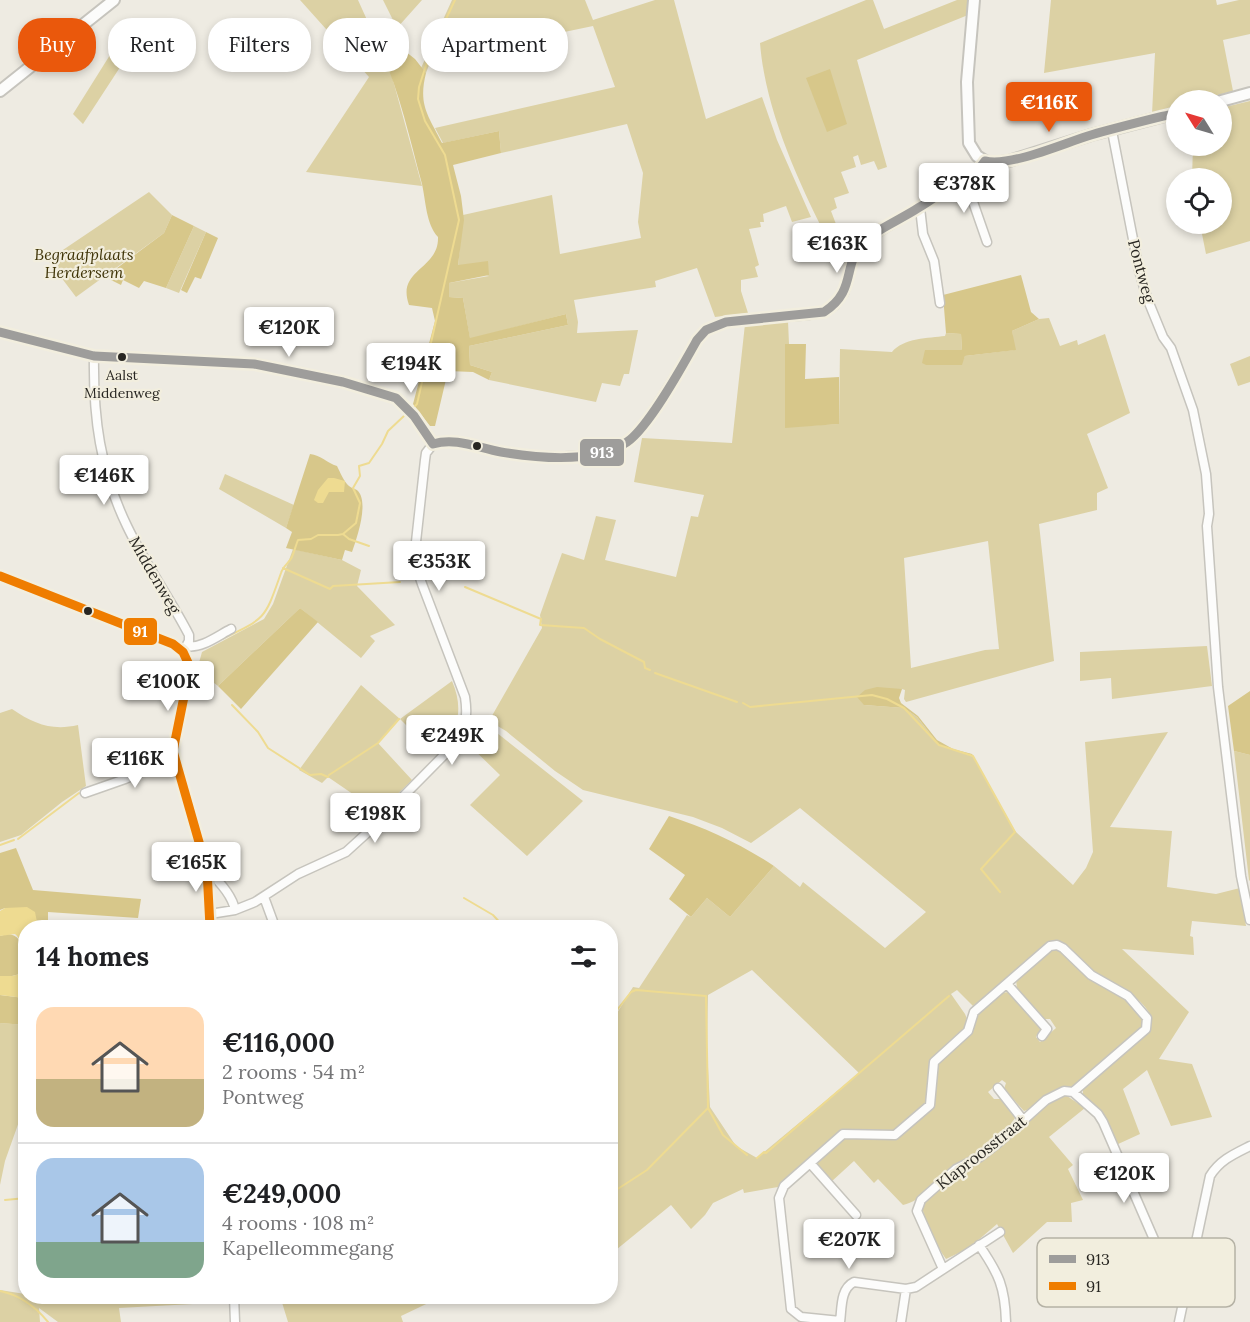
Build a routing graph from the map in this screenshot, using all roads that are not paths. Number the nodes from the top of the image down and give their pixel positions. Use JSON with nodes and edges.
{"nodes":[{"id":1,"x":114,"y":0,"type":"edge"},
{"id":2,"x":974,"y":0,"type":"edge"},
{"id":3,"x":0,"y":91,"type":"edge"},
{"id":4,"x":1250,"y":93,"type":"edge"},
{"id":5,"x":1232,"y":98,"type":"edge"},
{"id":6,"x":1166,"y":116,"type":"edge"},
{"id":7,"x":1112,"y":131,"type":"junction"},
{"id":8,"x":985,"y":161,"type":"junction"},
{"id":9,"x":964,"y":176,"type":"junction"},
{"id":10,"x":920,"y":208,"type":"junction"},
{"id":11,"x":987,"y":242,"type":"dead end"},
{"id":12,"x":940,"y":303,"type":"dead end"},
{"id":13,"x":94,"y":356,"type":"dead end"},
{"id":14,"x":214,"y":362,"type":"tunnel mouth"},
{"id":15,"x":433,"y":444,"type":"junction"},
{"id":16,"x":0,"y":576,"type":"edge"},
{"id":17,"x":231,"y":629,"type":"dead end"},
{"id":18,"x":185,"y":649,"type":"junction"},
{"id":19,"x":174,"y":756,"type":"junction"},
{"id":20,"x":85,"y":793,"type":"dead end"},
{"id":21,"x":207,"y":870,"type":"junction"},
{"id":22,"x":264,"y":897,"type":"junction"},
{"id":23,"x":235,"y":910,"type":"junction"},
{"id":24,"x":210,"y":914,"type":"junction"},
{"id":25,"x":210,"y":920,"type":"edge"},
{"id":26,"x":272,"y":920,"type":"edge"},
{"id":27,"x":1250,"y":921,"type":"edge"},
{"id":28,"x":1007,"y":984,"type":"junction"},
{"id":29,"x":1042,"y":1036,"type":"dead end"},
{"id":30,"x":998,"y":1088,"type":"dead end"},
{"id":31,"x":1073,"y":1092,"type":"junction"},
{"id":32,"x":1023,"y":1120,"type":"junction"},
{"id":33,"x":1250,"y":1146,"type":"edge"},
{"id":34,"x":810,"y":1163,"type":"junction"},
{"id":35,"x":856,"y":1215,"type":"dead end"},
{"id":36,"x":1000,"y":1232,"type":"dead end"},
{"id":37,"x":1153,"y":1238,"type":"edge"},
{"id":38,"x":1197,"y":1238,"type":"edge"},
{"id":39,"x":979,"y":1245,"type":"junction"},
{"id":40,"x":943,"y":1269,"type":"junction"},
{"id":41,"x":906,"y":1289,"type":"junction"},
{"id":42,"x":234,"y":1304,"type":"edge"},
{"id":43,"x":1182,"y":1307,"type":"edge"},
{"id":44,"x":235,"y":1322,"type":"edge"},
{"id":45,"x":840,"y":1322,"type":"edge"},
{"id":46,"x":901,"y":1322,"type":"edge"},
{"id":47,"x":1005,"y":1322,"type":"edge"},
{"id":48,"x":1179,"y":1322,"type":"edge"}],
"edges":[{"from":1,"to":3,"type":"street"},
{"from":2,"to":8,"type":"street"},
{"from":4,"to":5,"type":"street"},
{"from":6,"to":7,"type":"street"},
{"from":7,"to":8,"type":"street"},
{"from":7,"to":27,"type":"street","name":"Pontweg"},
{"from":8,"to":9,"type":"street"},
{"from":9,"to":10,"type":"street"},
{"from":9,"to":11,"type":"street"},
{"from":10,"to":12,"type":"street"},
{"from":10,"to":15,"type":"street"},
{"from":13,"to":18,"type":"street","name":"Middenweg"},
{"from":14,"to":15,"type":"street"},
{"from":15,"to":22,"type":"street"},
{"from":16,"to":18,"type":"street"},
{"from":17,"to":18,"type":"street"},
{"from":18,"to":19,"type":"street","name":"Middenweg"},
{"from":19,"to":20,"type":"street"},
{"from":19,"to":21,"type":"street"},
{"from":21,"to":23,"type":"street"},
{"from":21,"to":24,"type":"street"},
{"from":22,"to":23,"type":"street"},
{"from":22,"to":26,"type":"street"},
{"from":23,"to":24,"type":"street"},
{"from":24,"to":25,"type":"street"},
{"from":28,"to":29,"type":"street"},
{"from":28,"to":31,"type":"street","name":"Klaproosstraat"},
{"from":28,"to":34,"type":"street","name":"Klaproosstraat"},
{"from":30,"to":32,"type":"street"},
{"from":31,"to":32,"type":"street","name":"Klaproosstraat"},
{"from":31,"to":37,"type":"street"},
{"from":32,"to":40,"type":"street","name":"Klaproosstraat"},
{"from":33,"to":38,"type":"street"},
{"from":34,"to":35,"type":"street"},
{"from":34,"to":45,"type":"street","name":"Klaproosstraat"},
{"from":36,"to":39,"type":"street"},
{"from":39,"to":40,"type":"street"},
{"from":39,"to":47,"type":"street"},
{"from":40,"to":41,"type":"street"},
{"from":41,"to":45,"type":"street"},
{"from":41,"to":46,"type":"street"},
{"from":42,"to":44,"type":"street"},
{"from":43,"to":48,"type":"street"}]}
